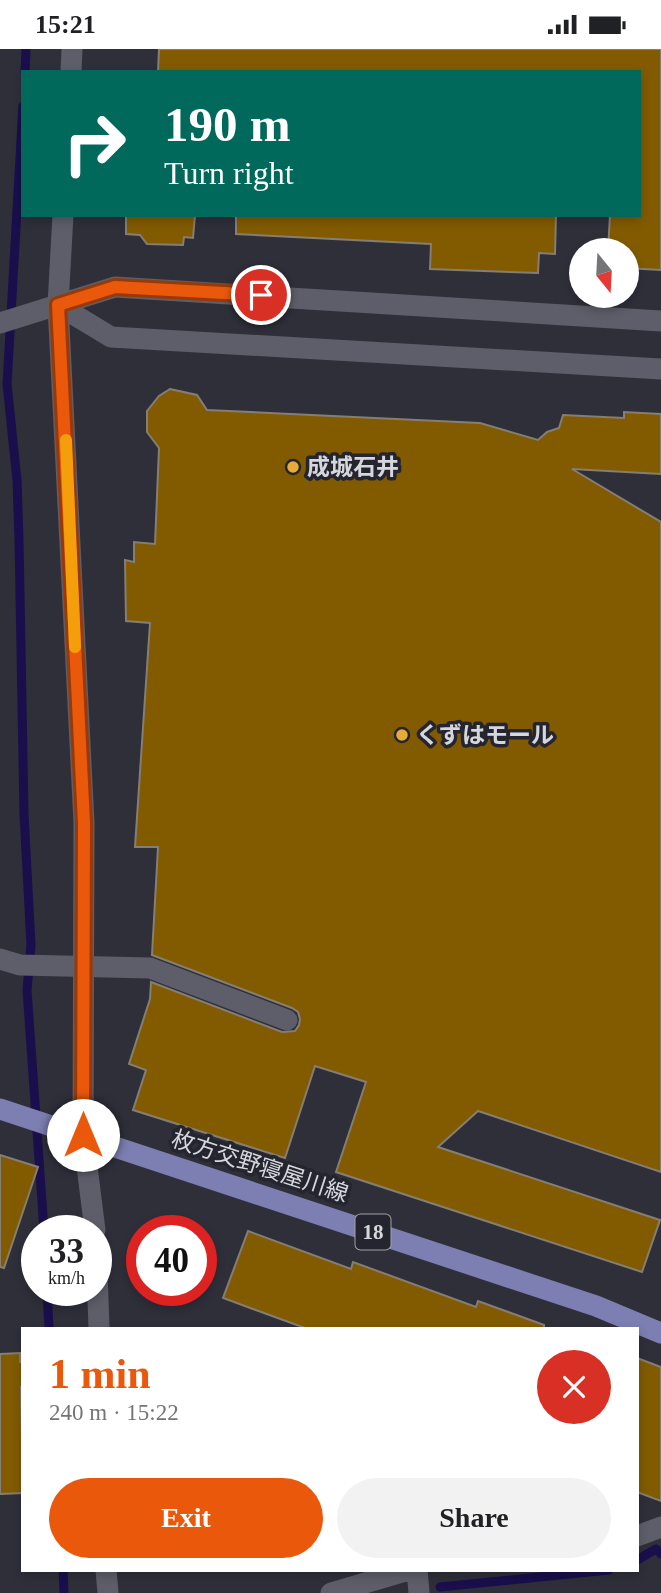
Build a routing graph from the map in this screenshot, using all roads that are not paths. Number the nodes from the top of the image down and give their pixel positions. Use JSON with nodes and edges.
{"nodes":[{"id":1,"x":72,"y":49,"type":"edge"},
{"id":2,"x":71,"y":70,"type":"edge"},
{"id":3,"x":63,"y":217,"type":"edge"},
{"id":4,"x":58,"y":305,"type":"junction"},
{"id":5,"x":661,"y":321,"type":"edge"},
{"id":6,"x":0,"y":323,"type":"edge"},
{"id":7,"x":661,"y":369,"type":"edge"},
{"id":8,"x":0,"y":959,"type":"edge"},
{"id":9,"x":287,"y":1020,"type":"dead end"},
{"id":10,"x":0,"y":1109,"type":"edge"},
{"id":11,"x":83,"y":1135,"type":"junction"},
{"id":12,"x":93,"y":1215,"type":"edge"},
{"id":13,"x":99,"y":1306,"type":"edge"},
{"id":14,"x":100,"y":1327,"type":"edge"},
{"id":15,"x":661,"y":1333,"type":"edge"},
{"id":16,"x":661,"y":1527,"type":"edge"},
{"id":17,"x":639,"y":1535,"type":"edge"},
{"id":18,"x":106,"y":1572,"type":"edge"},
{"id":19,"x":402,"y":1572,"type":"edge"},
{"id":20,"x":417,"y":1572,"type":"edge"},
{"id":21,"x":108,"y":1593,"type":"edge"},
{"id":22,"x":331,"y":1593,"type":"edge"},
{"id":23,"x":419,"y":1593,"type":"edge"}],
"edges":[{"from":1,"to":2,"type":"street"},
{"from":3,"to":4,"type":"street"},
{"from":4,"to":5,"type":"street"},
{"from":4,"to":6,"type":"street"},
{"from":4,"to":7,"type":"street"},
{"from":4,"to":11,"type":"street"},
{"from":8,"to":9,"type":"street"},
{"from":10,"to":11,"type":"main road","name":"枚方交野寝屋川線","number":"18"},
{"from":11,"to":12,"type":"street"},
{"from":11,"to":15,"type":"main road","name":"枚方交野寝屋川線","number":"18"},
{"from":13,"to":14,"type":"street"},
{"from":16,"to":17,"type":"street"},
{"from":18,"to":21,"type":"street"},
{"from":19,"to":22,"type":"street"},
{"from":20,"to":23,"type":"street"}]}
